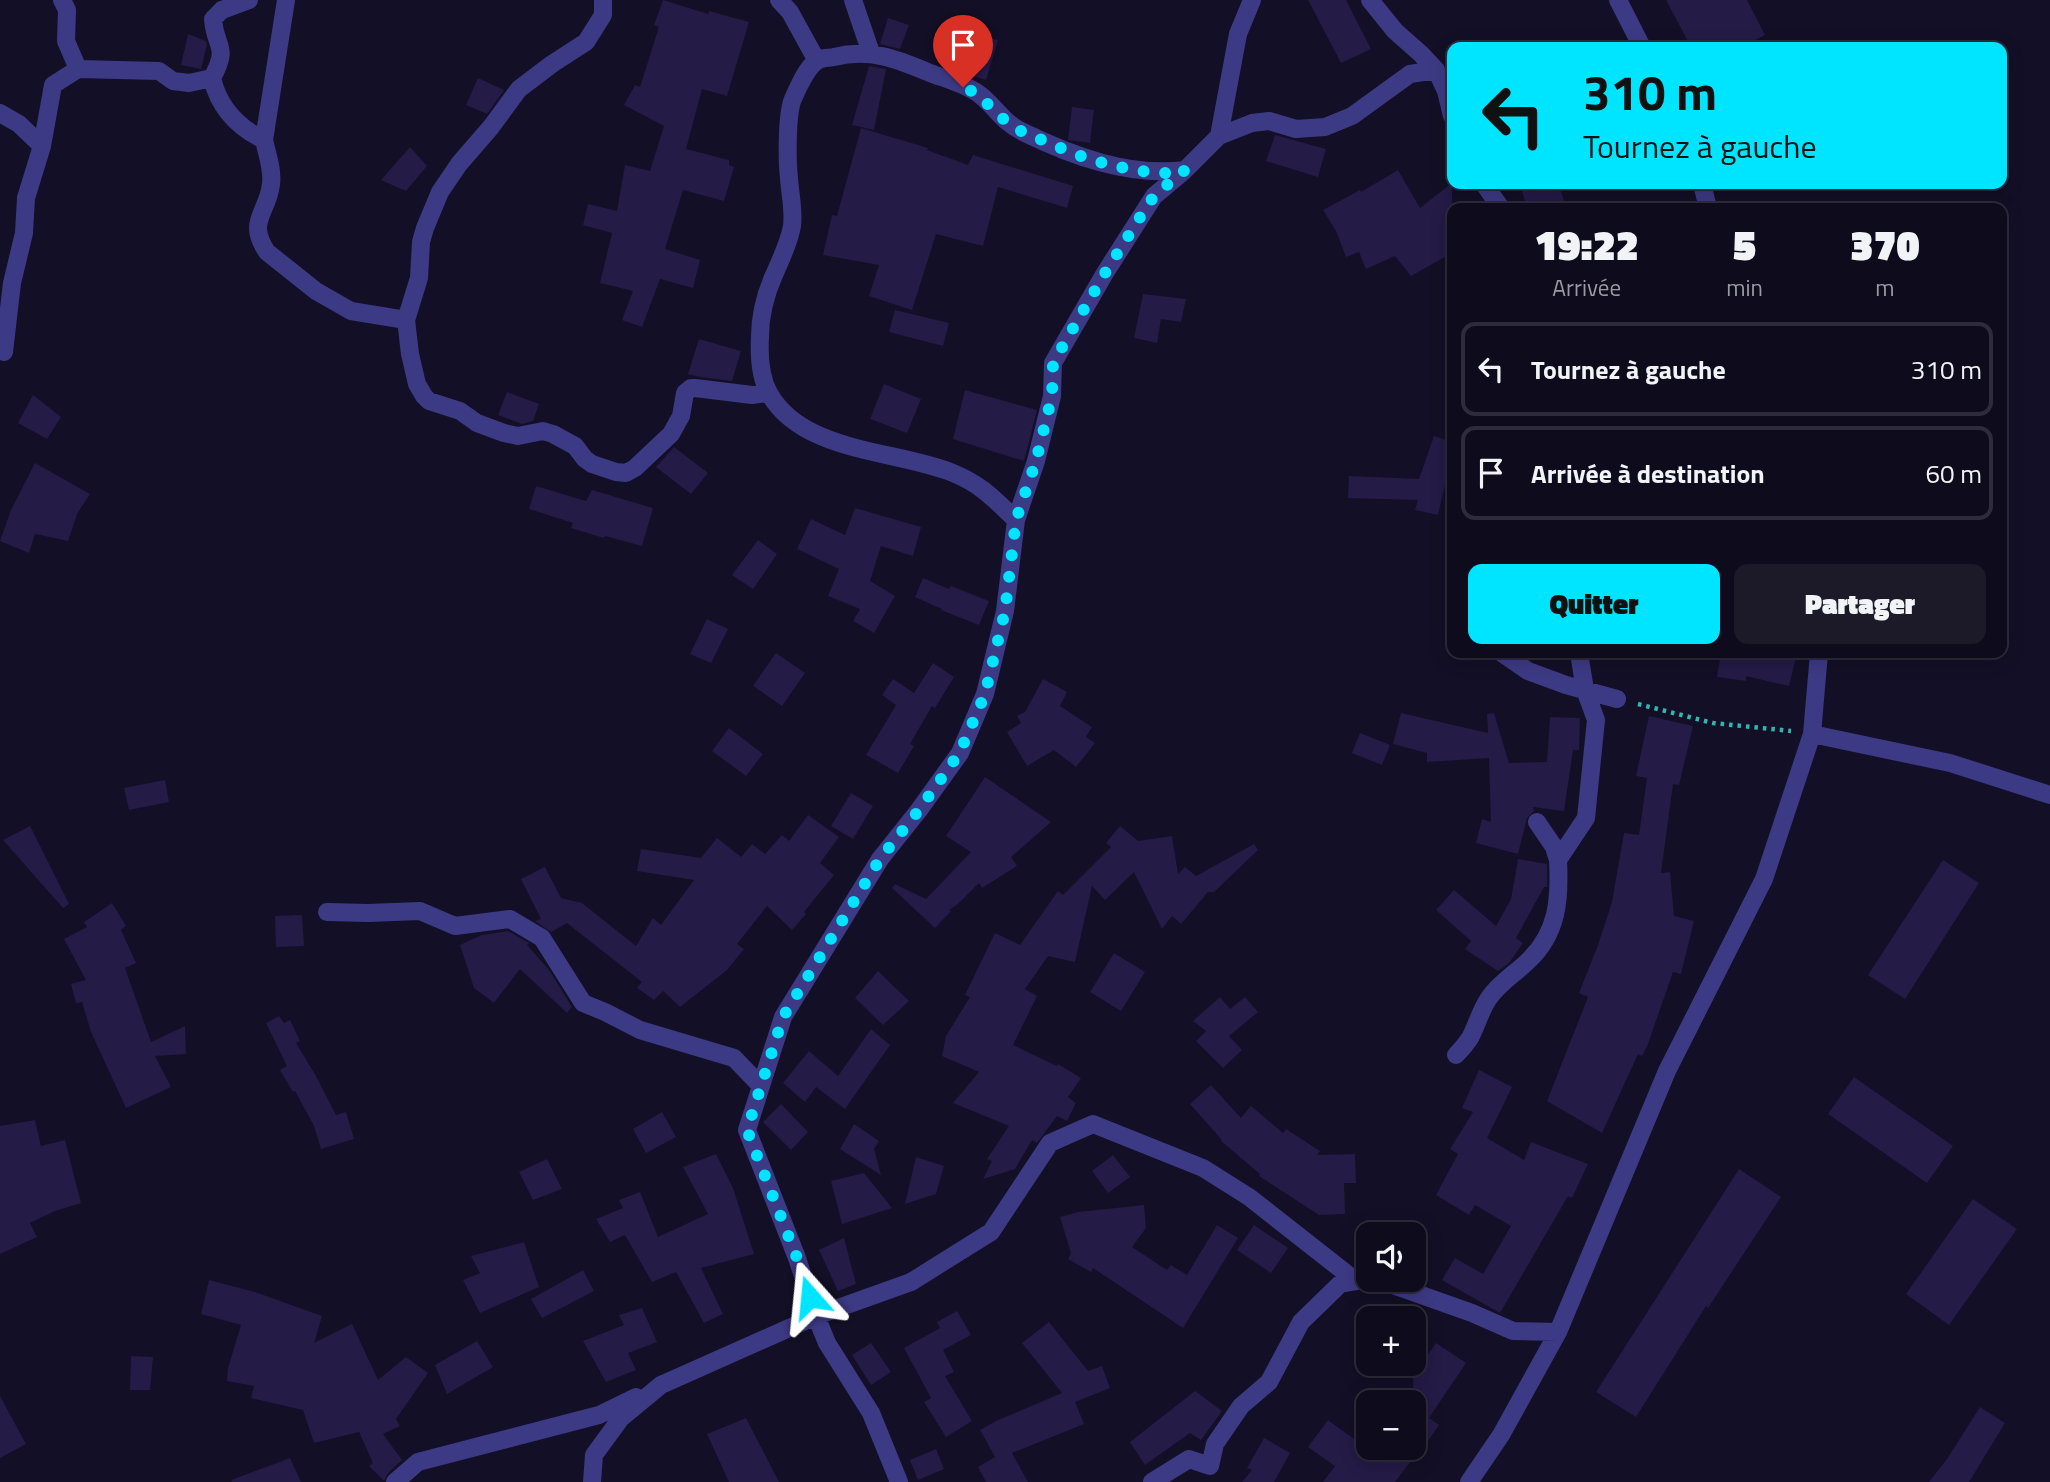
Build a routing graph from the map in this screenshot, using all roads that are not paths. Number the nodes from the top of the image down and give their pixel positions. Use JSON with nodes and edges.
{"nodes":[{"id":1,"x":62,"y":0,"type":"edge"},
{"id":2,"x":248,"y":0,"type":"edge"},
{"id":3,"x":286,"y":0,"type":"edge"},
{"id":4,"x":603,"y":0,"type":"edge"},
{"id":5,"x":779,"y":0,"type":"edge"},
{"id":6,"x":853,"y":0,"type":"edge"},
{"id":7,"x":1252,"y":0,"type":"edge"},
{"id":8,"x":1370,"y":0,"type":"edge"},
{"id":9,"x":1618,"y":0,"type":"edge"},
{"id":10,"x":1639,"y":42,"type":"edge"},
{"id":11,"x":871,"y":53,"type":"junction"},
{"id":12,"x":817,"y":61,"type":"junction"},
{"id":13,"x":78,"y":69,"type":"junction"},
{"id":14,"x":1436,"y":70,"type":"junction"},
{"id":15,"x":212,"y":78,"type":"junction"},
{"id":16,"x":1447,"y":95,"type":"edge"},
{"id":17,"x":0,"y":113,"type":"edge"},
{"id":18,"x":1219,"y":136,"type":"junction"},
{"id":19,"x":264,"y":140,"type":"junction"},
{"id":20,"x":42,"y":146,"type":"junction"},
{"id":21,"x":1185,"y":170,"type":"junction"},
{"id":22,"x":406,"y":320,"type":"junction"},
{"id":23,"x":4,"y":352,"type":"dead end"},
{"id":24,"x":768,"y":393,"type":"junction"},
{"id":25,"x":1016,"y":520,"type":"junction"},
{"id":26,"x":1509,"y":658,"type":"edge"},
{"id":27,"x":1580,"y":658,"type":"edge"},
{"id":28,"x":1819,"y":658,"type":"edge"},
{"id":29,"x":1585,"y":690,"type":"junction"},
{"id":30,"x":1617,"y":699,"type":"road end"},
{"id":31,"x":1812,"y":734,"type":"junction"},
{"id":32,"x":2050,"y":795,"type":"edge"},
{"id":33,"x":1537,"y":822,"type":"dead end"},
{"id":34,"x":1558,"y":860,"type":"junction"},
{"id":35,"x":327,"y":912,"type":"dead end"},
{"id":36,"x":1457,"y":1055,"type":"dead end"},
{"id":37,"x":761,"y":1086,"type":"junction"},
{"id":38,"x":1356,"y":1275,"type":"edge"},
{"id":39,"x":1356,"y":1281,"type":"edge"},
{"id":40,"x":1413,"y":1292,"type":"edge"},
{"id":41,"x":816,"y":1316,"type":"junction"},
{"id":42,"x":1558,"y":1332,"type":"junction"},
{"id":43,"x":661,"y":1385,"type":"junction"},
{"id":44,"x":586,"y":1418,"type":"junction"},
{"id":45,"x":603,"y":1444,"type":"junction"},
{"id":46,"x":395,"y":1482,"type":"edge"},
{"id":47,"x":592,"y":1482,"type":"edge"},
{"id":48,"x":899,"y":1482,"type":"edge"},
{"id":49,"x":1152,"y":1482,"type":"edge"},
{"id":50,"x":1469,"y":1482,"type":"edge"}],
"edges":[{"from":1,"to":13,"type":"street"},
{"from":2,"to":15,"type":"street"},
{"from":3,"to":19,"type":"street"},
{"from":4,"to":22,"type":"street"},
{"from":5,"to":12,"type":"street"},
{"from":6,"to":11,"type":"street"},
{"from":7,"to":18,"type":"street"},
{"from":8,"to":14,"type":"street"},
{"from":9,"to":10,"type":"street"},
{"from":11,"to":12,"type":"street"},
{"from":11,"to":21,"type":"street"},
{"from":12,"to":24,"type":"street"},
{"from":13,"to":15,"type":"street"},
{"from":13,"to":20,"type":"street"},
{"from":14,"to":16,"type":"street"},
{"from":14,"to":18,"type":"street"},
{"from":15,"to":19,"type":"street"},
{"from":17,"to":20,"type":"street"},
{"from":18,"to":21,"type":"street"},
{"from":19,"to":22,"type":"street"},
{"from":20,"to":23,"type":"street"},
{"from":21,"to":25,"type":"street"},
{"from":22,"to":24,"type":"street"},
{"from":24,"to":25,"type":"street"},
{"from":25,"to":37,"type":"street"},
{"from":26,"to":29,"type":"street"},
{"from":27,"to":29,"type":"street"},
{"from":28,"to":31,"type":"street"},
{"from":29,"to":30,"type":"street"},
{"from":29,"to":34,"type":"street"},
{"from":31,"to":32,"type":"street"},
{"from":31,"to":42,"type":"street"},
{"from":33,"to":34,"type":"street"},
{"from":34,"to":36,"type":"street"},
{"from":35,"to":37,"type":"street"},
{"from":37,"to":41,"type":"street"},
{"from":38,"to":41,"type":"street"},
{"from":39,"to":49,"type":"street"},
{"from":40,"to":42,"type":"street"},
{"from":41,"to":43,"type":"street"},
{"from":41,"to":48,"type":"street"},
{"from":42,"to":50,"type":"street"},
{"from":43,"to":44,"type":"street"},
{"from":43,"to":45,"type":"street"},
{"from":44,"to":45,"type":"street"},
{"from":44,"to":46,"type":"street"},
{"from":45,"to":47,"type":"street"}]}
